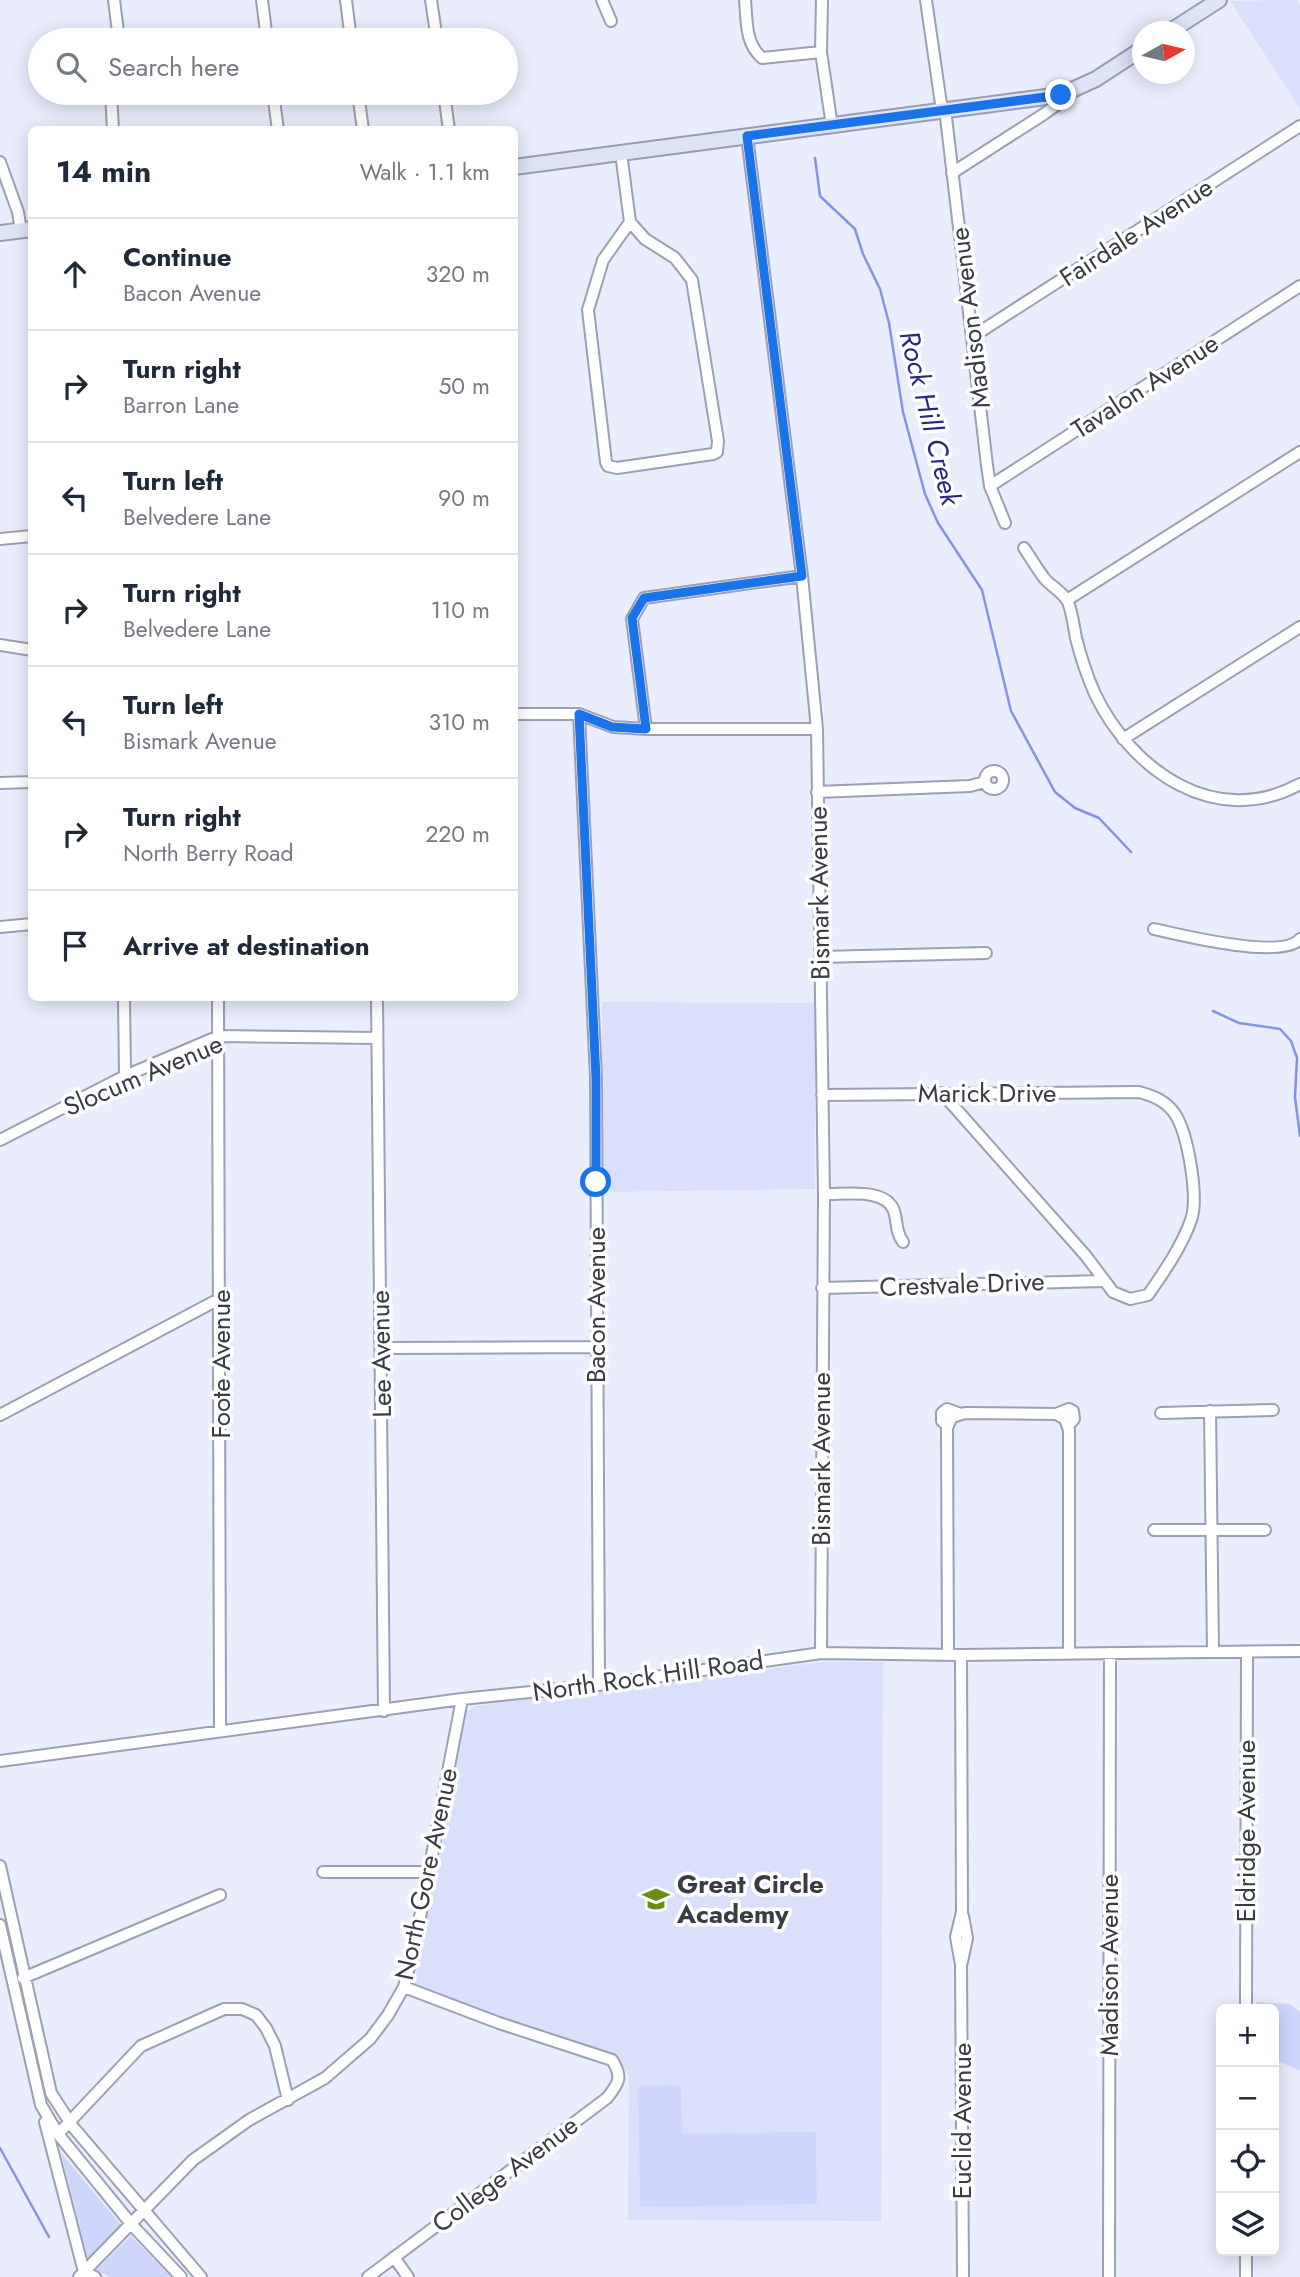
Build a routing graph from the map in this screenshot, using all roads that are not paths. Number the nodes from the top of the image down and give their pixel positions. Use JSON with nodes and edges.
{"nodes":[{"id":1,"x":114,"y":0,"type":"edge"},
{"id":2,"x":262,"y":0,"type":"edge"},
{"id":3,"x":346,"y":0,"type":"edge"},
{"id":4,"x":431,"y":0,"type":"edge"},
{"id":5,"x":602,"y":0,"type":"edge"},
{"id":6,"x":746,"y":0,"type":"edge"},
{"id":7,"x":822,"y":0,"type":"edge"},
{"id":8,"x":926,"y":0,"type":"edge"},
{"id":9,"x":1219,"y":0,"type":"edge"},
{"id":10,"x":611,"y":21,"type":"dead end"},
{"id":11,"x":1186,"y":21,"type":"edge"},
{"id":12,"x":118,"y":28,"type":"edge"},
{"id":13,"x":266,"y":28,"type":"edge"},
{"id":14,"x":350,"y":28,"type":"edge"},
{"id":15,"x":435,"y":28,"type":"edge"},
{"id":16,"x":821,"y":52,"type":"junction"},
{"id":17,"x":1132,"y":55,"type":"edge"},
{"id":18,"x":1077,"y":89,"type":"junction"},
{"id":19,"x":112,"y":105,"type":"edge"},
{"id":20,"x":275,"y":105,"type":"edge"},
{"id":21,"x":360,"y":105,"type":"edge"},
{"id":22,"x":446,"y":105,"type":"edge"},
{"id":23,"x":945,"y":109,"type":"junction"},
{"id":24,"x":113,"y":126,"type":"edge"},
{"id":25,"x":277,"y":126,"type":"edge"},
{"id":26,"x":362,"y":126,"type":"edge"},
{"id":27,"x":448,"y":126,"type":"edge"},
{"id":28,"x":832,"y":126,"type":"junction"},
{"id":29,"x":1300,"y":126,"type":"edge"},
{"id":30,"x":747,"y":136,"type":"junction"},
{"id":31,"x":621,"y":153,"type":"junction"},
{"id":32,"x":0,"y":162,"type":"edge"},
{"id":33,"x":518,"y":166,"type":"edge"},
{"id":34,"x":953,"y":173,"type":"junction"},
{"id":35,"x":630,"y":222,"type":"junction"},
{"id":36,"x":26,"y":230,"type":"edge"},
{"id":37,"x":0,"y":233,"type":"edge"},
{"id":38,"x":1300,"y":286,"type":"edge"},
{"id":39,"x":972,"y":337,"type":"junction"},
{"id":40,"x":1300,"y":452,"type":"edge"},
{"id":41,"x":990,"y":486,"type":"junction"},
{"id":42,"x":1005,"y":523,"type":"dead end"},
{"id":43,"x":28,"y":536,"type":"edge"},
{"id":44,"x":0,"y":539,"type":"edge"},
{"id":45,"x":1024,"y":548,"type":"dead end"},
{"id":46,"x":802,"y":576,"type":"junction"},
{"id":47,"x":1067,"y":600,"type":"junction"},
{"id":48,"x":1300,"y":627,"type":"edge"},
{"id":49,"x":0,"y":645,"type":"edge"},
{"id":50,"x":28,"y":649,"type":"edge"},
{"id":51,"x":518,"y":714,"type":"edge"},
{"id":52,"x":579,"y":714,"type":"junction"},
{"id":53,"x":646,"y":729,"type":"junction"},
{"id":54,"x":817,"y":729,"type":"junction"},
{"id":55,"x":1122,"y":738,"type":"junction"},
{"id":56,"x":28,"y":782,"type":"edge"},
{"id":57,"x":985,"y":782,"type":"dead end"},
{"id":58,"x":0,"y":783,"type":"edge"},
{"id":59,"x":1300,"y":784,"type":"edge"},
{"id":60,"x":817,"y":792,"type":"junction"},
{"id":61,"x":28,"y":924,"type":"edge"},
{"id":62,"x":0,"y":928,"type":"edge"},
{"id":63,"x":1154,"y":929,"type":"dead end"},
{"id":64,"x":1300,"y":939,"type":"edge"},
{"id":65,"x":986,"y":953,"type":"dead end"},
{"id":66,"x":821,"y":957,"type":"junction"},
{"id":67,"x":124,"y":1001,"type":"edge"},
{"id":68,"x":218,"y":1001,"type":"edge"},
{"id":69,"x":377,"y":1001,"type":"edge"},
{"id":70,"x":219,"y":1037,"type":"junction"},
{"id":71,"x":377,"y":1038,"type":"junction"},
{"id":72,"x":125,"y":1076,"type":"junction"},
{"id":73,"x":943,"y":1093,"type":"junction"},
{"id":74,"x":822,"y":1095,"type":"junction"},
{"id":75,"x":0,"y":1140,"type":"edge"},
{"id":76,"x":824,"y":1195,"type":"junction"},
{"id":77,"x":903,"y":1242,"type":"dead end"},
{"id":78,"x":1103,"y":1281,"type":"junction"},
{"id":79,"x":822,"y":1288,"type":"junction"},
{"id":80,"x":221,"y":1298,"type":"junction"},
{"id":81,"x":596,"y":1347,"type":"junction"},
{"id":82,"x":381,"y":1349,"type":"junction"},
{"id":83,"x":1273,"y":1410,"type":"dead end"},
{"id":84,"x":1210,"y":1411,"type":"junction"},
{"id":85,"x":1161,"y":1413,"type":"dead end"},
{"id":86,"x":0,"y":1415,"type":"edge"},
{"id":87,"x":1154,"y":1530,"type":"dead end"},
{"id":88,"x":1212,"y":1530,"type":"junction"},
{"id":89,"x":1265,"y":1530,"type":"dead end"},
{"id":90,"x":1300,"y":1651,"type":"edge"},
{"id":91,"x":1213,"y":1652,"type":"junction"},
{"id":92,"x":1247,"y":1652,"type":"junction"},
{"id":93,"x":821,"y":1653,"type":"junction"},
{"id":94,"x":1069,"y":1653,"type":"junction"},
{"id":95,"x":1110,"y":1653,"type":"junction"},
{"id":96,"x":948,"y":1654,"type":"junction"},
{"id":97,"x":961,"y":1655,"type":"junction"},
{"id":98,"x":599,"y":1685,"type":"junction"},
{"id":99,"x":462,"y":1699,"type":"junction"},
{"id":100,"x":384,"y":1711,"type":"junction"},
{"id":101,"x":220,"y":1731,"type":"junction"},
{"id":102,"x":0,"y":1761,"type":"edge"},
{"id":103,"x":0,"y":1866,"type":"edge"},
{"id":104,"x":323,"y":1872,"type":"dead end"},
{"id":105,"x":428,"y":1872,"type":"junction"},
{"id":106,"x":220,"y":1895,"type":"dead end"},
{"id":107,"x":0,"y":1925,"type":"edge"},
{"id":108,"x":27,"y":1976,"type":"junction"},
{"id":109,"x":14,"y":1982,"type":"junction"},
{"id":110,"x":404,"y":1987,"type":"junction"},
{"id":111,"x":1246,"y":2004,"type":"edge"},
{"id":112,"x":288,"y":2100,"type":"junction"},
{"id":113,"x":41,"y":2105,"type":"junction"},
{"id":114,"x":70,"y":2120,"type":"junction"},
{"id":115,"x":58,"y":2134,"type":"junction"},
{"id":116,"x":144,"y":2212,"type":"junction"},
{"id":117,"x":132,"y":2225,"type":"junction"},
{"id":118,"x":1246,"y":2256,"type":"edge"},
{"id":119,"x":394,"y":2257,"type":"junction"},
{"id":120,"x":86,"y":2275,"type":"edge"},
{"id":121,"x":181,"y":2277,"type":"edge"},
{"id":122,"x":201,"y":2277,"type":"edge"},
{"id":123,"x":368,"y":2277,"type":"edge"},
{"id":124,"x":408,"y":2277,"type":"edge"},
{"id":125,"x":963,"y":2277,"type":"edge"},
{"id":126,"x":1109,"y":2277,"type":"edge"},
{"id":127,"x":1246,"y":2277,"type":"edge"}],
"edges":[{"from":1,"to":12,"type":"street"},
{"from":2,"to":13,"type":"street"},
{"from":3,"to":14,"type":"street"},
{"from":4,"to":15,"type":"street"},
{"from":5,"to":10,"type":"street"},
{"from":6,"to":16,"type":"street"},
{"from":7,"to":16,"type":"street"},
{"from":8,"to":23,"type":"street","name":"Madison Avenue"},
{"from":9,"to":11,"type":"main road"},
{"from":16,"to":28,"type":"street"},
{"from":17,"to":18,"type":"main road"},
{"from":18,"to":23,"type":"main road"},
{"from":18,"to":34,"type":"street"},
{"from":19,"to":24,"type":"street"},
{"from":20,"to":25,"type":"street"},
{"from":21,"to":26,"type":"street"},
{"from":22,"to":27,"type":"street"},
{"from":23,"to":28,"type":"main road"},
{"from":23,"to":34,"type":"street","name":"Madison Avenue"},
{"from":28,"to":30,"type":"main road"},
{"from":29,"to":39,"type":"street","name":"Fairdale Avenue"},
{"from":30,"to":31,"type":"main road"},
{"from":30,"to":46,"type":"street","name":"Bismark Avenue"},
{"from":31,"to":33,"type":"main road"},
{"from":31,"to":35,"type":"street"},
{"from":32,"to":36,"type":"street"},
{"from":34,"to":39,"type":"street","name":"Madison Avenue"},
{"from":35,"to":35,"type":"street"},
{"from":36,"to":37,"type":"main road"},
{"from":38,"to":41,"type":"street","name":"Tavalon Avenue"},
{"from":39,"to":41,"type":"street","name":"Madison Avenue"},
{"from":40,"to":47,"type":"street"},
{"from":41,"to":42,"type":"street","name":"Madison Avenue"},
{"from":43,"to":44,"type":"street"},
{"from":45,"to":47,"type":"street"},
{"from":46,"to":53,"type":"street"},
{"from":46,"to":54,"type":"street","name":"Bismark Avenue"},
{"from":47,"to":55,"type":"street"},
{"from":48,"to":55,"type":"street"},
{"from":49,"to":50,"type":"street"},
{"from":51,"to":52,"type":"street"},
{"from":52,"to":53,"type":"street"},
{"from":52,"to":81,"type":"street","name":"Bacon Avenue"},
{"from":53,"to":54,"type":"street"},
{"from":54,"to":60,"type":"street","name":"Bismark Avenue"},
{"from":55,"to":59,"type":"street"},
{"from":56,"to":58,"type":"street"},
{"from":57,"to":60,"type":"street"},
{"from":60,"to":66,"type":"street","name":"Bismark Avenue"},
{"from":61,"to":62,"type":"street"},
{"from":63,"to":64,"type":"street"},
{"from":65,"to":66,"type":"street"},
{"from":66,"to":74,"type":"street","name":"Bismark Avenue"},
{"from":67,"to":72,"type":"street"},
{"from":68,"to":70,"type":"street","name":"Foote Avenue"},
{"from":69,"to":71,"type":"street","name":"Lee Avenue"},
{"from":70,"to":71,"type":"street","name":"Slocum Avenue"},
{"from":70,"to":72,"type":"street","name":"Slocum Avenue"},
{"from":70,"to":80,"type":"street","name":"Foote Avenue"},
{"from":71,"to":82,"type":"street","name":"Lee Avenue"},
{"from":72,"to":75,"type":"street","name":"Slocum Avenue"},
{"from":73,"to":74,"type":"street","name":"Marick Drive"},
{"from":73,"to":78,"type":"street"},
{"from":73,"to":78,"type":"street","name":"Marick Drive"},
{"from":74,"to":76,"type":"street","name":"Bismark Avenue"},
{"from":76,"to":77,"type":"street"},
{"from":76,"to":79,"type":"street","name":"Bismark Avenue"},
{"from":78,"to":79,"type":"street","name":"Crestvale Drive"},
{"from":79,"to":93,"type":"street","name":"Bismark Avenue"},
{"from":80,"to":86,"type":"street"},
{"from":80,"to":101,"type":"street","name":"Foote Avenue"},
{"from":81,"to":82,"type":"street"},
{"from":81,"to":98,"type":"street","name":"Bacon Avenue"},
{"from":82,"to":100,"type":"street","name":"Lee Avenue"},
{"from":83,"to":84,"type":"street"},
{"from":84,"to":85,"type":"street"},
{"from":84,"to":88,"type":"street"},
{"from":87,"to":88,"type":"street"},
{"from":88,"to":89,"type":"street"},
{"from":88,"to":91,"type":"street"},
{"from":90,"to":92,"type":"street","name":"North Rock Hill Road"},
{"from":91,"to":92,"type":"street","name":"North Rock Hill Road"},
{"from":91,"to":95,"type":"street","name":"North Rock Hill Road"},
{"from":92,"to":111,"type":"street","name":"Eldridge Avenue"},
{"from":93,"to":96,"type":"street","name":"North Rock Hill Road"},
{"from":93,"to":98,"type":"street","name":"North Rock Hill Road"},
{"from":94,"to":95,"type":"street","name":"North Rock Hill Road"},
{"from":94,"to":96,"type":"street"},
{"from":94,"to":97,"type":"street","name":"North Rock Hill Road"},
{"from":95,"to":126,"type":"street","name":"Madison Avenue"},
{"from":96,"to":97,"type":"street","name":"North Rock Hill Road"},
{"from":97,"to":125,"type":"street","name":"Euclid Avenue"},
{"from":98,"to":99,"type":"street","name":"North Rock Hill Road"},
{"from":99,"to":100,"type":"street","name":"North Rock Hill Road"},
{"from":99,"to":105,"type":"street","name":"North Gore Avenue"},
{"from":100,"to":101,"type":"street","name":"North Rock Hill Road"},
{"from":101,"to":102,"type":"street","name":"North Rock Hill Road"},
{"from":103,"to":108,"type":"street"},
{"from":104,"to":105,"type":"street"},
{"from":105,"to":110,"type":"street","name":"North Gore Avenue"},
{"from":106,"to":108,"type":"street"},
{"from":107,"to":109,"type":"street"},
{"from":108,"to":109,"type":"street"},
{"from":108,"to":114,"type":"street"},
{"from":109,"to":113,"type":"street"},
{"from":110,"to":112,"type":"street","name":"North Gore Avenue"},
{"from":110,"to":119,"type":"street","name":"College Avenue"},
{"from":112,"to":114,"type":"street"},
{"from":112,"to":116,"type":"street","name":"North Gore Avenue"},
{"from":113,"to":115,"type":"street"},
{"from":113,"to":120,"type":"street"},
{"from":114,"to":115,"type":"street"},
{"from":114,"to":116,"type":"street"},
{"from":115,"to":117,"type":"street"},
{"from":116,"to":117,"type":"street","name":"North Gore Avenue"},
{"from":116,"to":122,"type":"street"},
{"from":117,"to":120,"type":"street","name":"North Gore Avenue"},
{"from":117,"to":121,"type":"street"},
{"from":118,"to":127,"type":"street"},
{"from":119,"to":123,"type":"street","name":"College Avenue"},
{"from":119,"to":124,"type":"street"}]}
